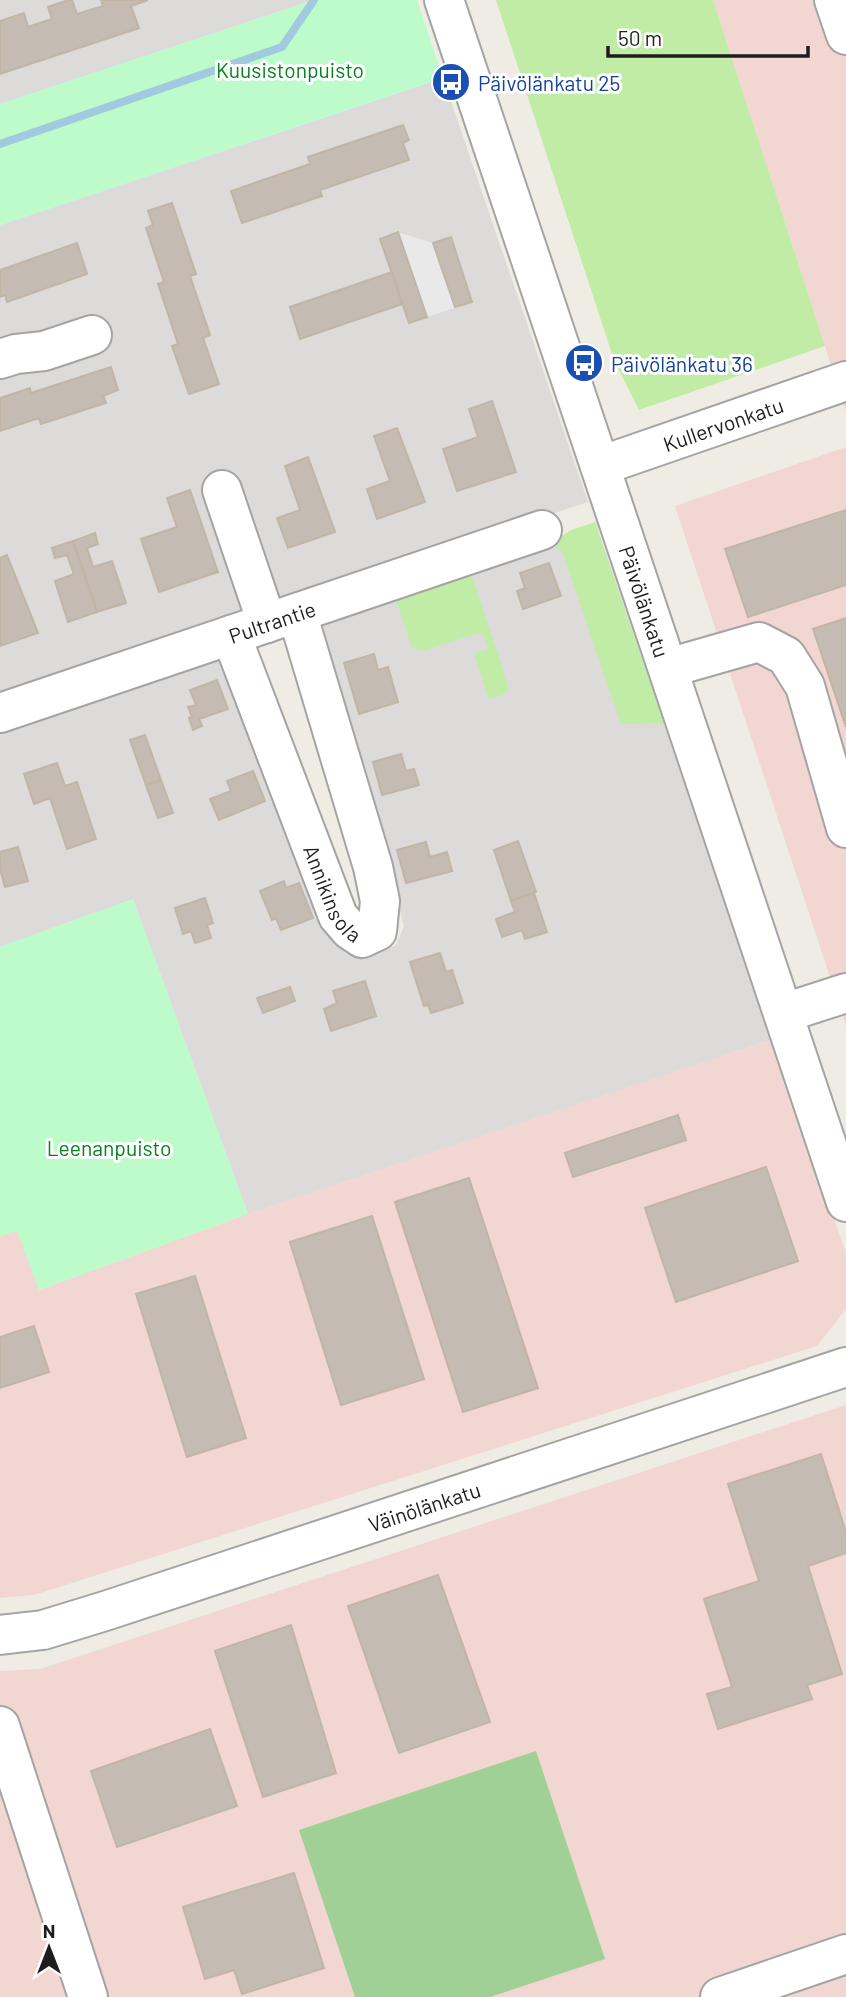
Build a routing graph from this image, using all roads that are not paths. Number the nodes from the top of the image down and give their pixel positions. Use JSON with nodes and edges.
{"nodes":[{"id":1,"x":444,"y":0,"type":"edge"},
{"id":2,"x":834,"y":0,"type":"edge"},
{"id":3,"x":846,"y":35,"type":"edge"},
{"id":4,"x":92,"y":335,"type":"dead end"},
{"id":5,"x":0,"y":359,"type":"edge"},
{"id":6,"x":846,"y":381,"type":"edge"},
{"id":7,"x":600,"y":466,"type":"junction"},
{"id":8,"x":222,"y":490,"type":"dead end"},
{"id":9,"x":542,"y":530,"type":"dead end"},
{"id":10,"x":282,"y":618,"type":"junction"},
{"id":11,"x":231,"y":635,"type":"junction"},
{"id":12,"x":668,"y":668,"type":"junction"},
{"id":13,"x":0,"y":713,"type":"edge"},
{"id":14,"x":846,"y":828,"type":"edge"},
{"id":15,"x":846,"y":993,"type":"edge"},
{"id":16,"x":784,"y":1013,"type":"junction"},
{"id":17,"x":839,"y":1154,"type":"edge"},
{"id":18,"x":846,"y":1202,"type":"edge"},
{"id":19,"x":846,"y":1367,"type":"edge"},
{"id":20,"x":0,"y":1635,"type":"edge"},
{"id":21,"x":0,"y":1726,"type":"edge"},
{"id":22,"x":15,"y":1823,"type":"edge"},
{"id":23,"x":846,"y":1954,"type":"edge"},
{"id":24,"x":88,"y":1997,"type":"edge"},
{"id":25,"x":720,"y":1997,"type":"edge"}],
"edges":[{"from":1,"to":7,"type":"street","name":"Päivölänkatu"},
{"from":2,"to":3,"type":"street"},
{"from":4,"to":5,"type":"street"},
{"from":6,"to":7,"type":"street","name":"Kullervonkatu"},
{"from":7,"to":12,"type":"street","name":"Päivölänkatu"},
{"from":8,"to":10,"type":"street","name":"Annikinsola"},
{"from":9,"to":10,"type":"street","name":"Pultrantie"},
{"from":10,"to":11,"type":"street","name":"Pultrantie"},
{"from":10,"to":11,"type":"street","name":"Annikinsola"},
{"from":11,"to":13,"type":"street","name":"Pultrantie"},
{"from":12,"to":14,"type":"street"},
{"from":12,"to":16,"type":"street","name":"Päivölänkatu"},
{"from":15,"to":16,"type":"street"},
{"from":16,"to":17,"type":"street","name":"Päivölänkatu"},
{"from":17,"to":18,"type":"street","name":"Päivölänkatu"},
{"from":19,"to":20,"type":"street","name":"Väinölänkatu"},
{"from":21,"to":22,"type":"street"},
{"from":22,"to":24,"type":"street"},
{"from":23,"to":25,"type":"street"}]}
